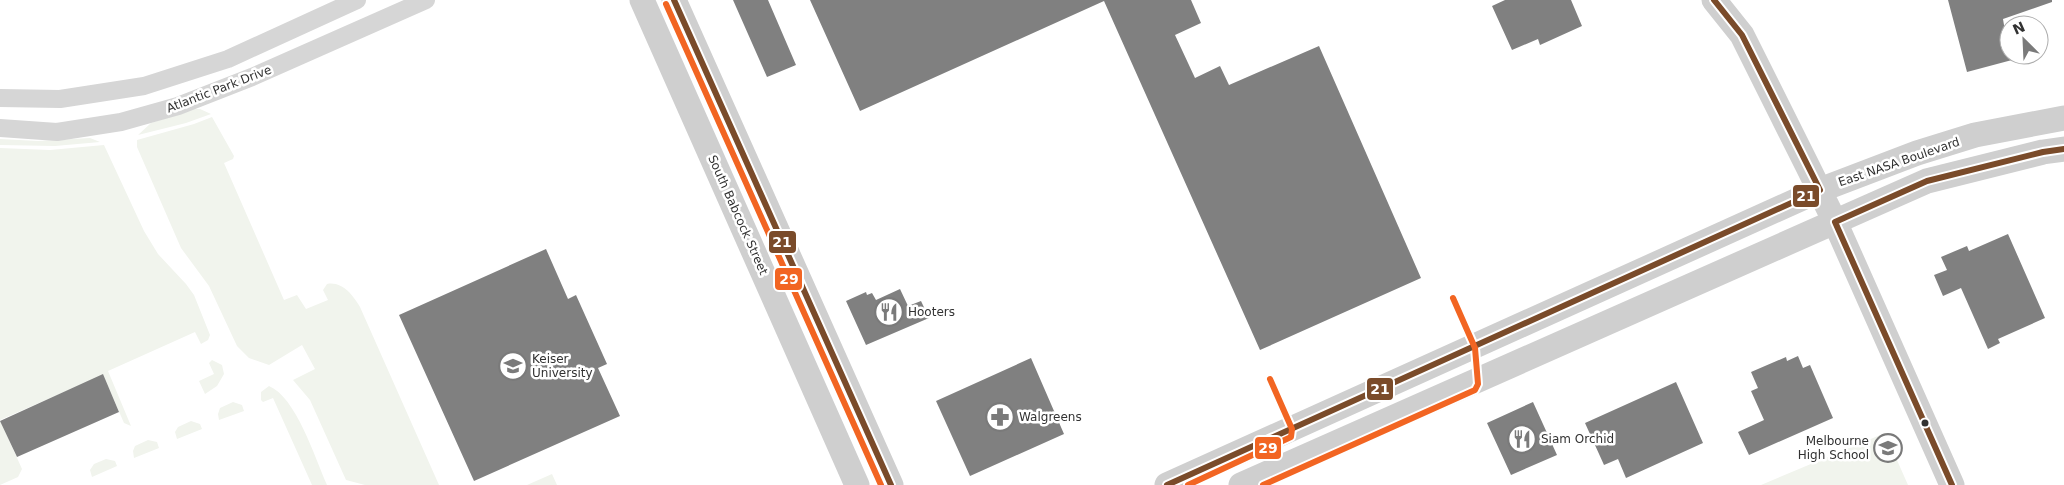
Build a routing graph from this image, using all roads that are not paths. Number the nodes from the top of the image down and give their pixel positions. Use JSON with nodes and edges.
{"nodes":[{"id":1,"x":357,"y":0,"type":"edge"},
{"id":2,"x":426,"y":0,"type":"edge"},
{"id":3,"x":642,"y":0,"type":"edge"},
{"id":4,"x":674,"y":0,"type":"edge"},
{"id":5,"x":1714,"y":0,"type":"edge"},
{"id":6,"x":201,"y":68,"type":"junction"},
{"id":7,"x":209,"y":94,"type":"junction"},
{"id":8,"x":0,"y":98,"type":"edge"},
{"id":9,"x":2064,"y":118,"type":"edge"},
{"id":10,"x":2038,"y":122,"type":"junction"},
{"id":11,"x":0,"y":128,"type":"edge"},
{"id":12,"x":2053,"y":151,"type":"edge"},
{"id":13,"x":1820,"y":190,"type":"junction"},
{"id":14,"x":1835,"y":222,"type":"junction"},
{"id":15,"x":857,"y":485,"type":"edge"},
{"id":16,"x":891,"y":485,"type":"edge"},
{"id":17,"x":1166,"y":485,"type":"edge"},
{"id":18,"x":1240,"y":485,"type":"edge"},
{"id":19,"x":1952,"y":485,"type":"edge"}],
"edges":[{"from":1,"to":6,"type":"street","name":"Atlantic Park Drive"},
{"from":2,"to":7,"type":"street","name":"Atlantic Park Drive"},
{"from":3,"to":15,"type":"main road","name":"South Babcock Street"},
{"from":4,"to":16,"type":"main road"},
{"from":5,"to":13,"type":"main road"},
{"from":6,"to":7,"type":"street"},
{"from":6,"to":8,"type":"street","name":"Atlantic Park Drive"},
{"from":7,"to":11,"type":"street","name":"Atlantic Park Drive"},
{"from":9,"to":10,"type":"main road","name":"East NASA Boulevard"},
{"from":10,"to":12,"type":"main road"},
{"from":10,"to":13,"type":"main road","name":"East NASA Boulevard"},
{"from":12,"to":14,"type":"main road"},
{"from":13,"to":14,"type":"main road"},
{"from":13,"to":17,"type":"main road","name":"East NASA Boulevard"},
{"from":14,"to":18,"type":"main road"},
{"from":14,"to":19,"type":"main road"}]}
